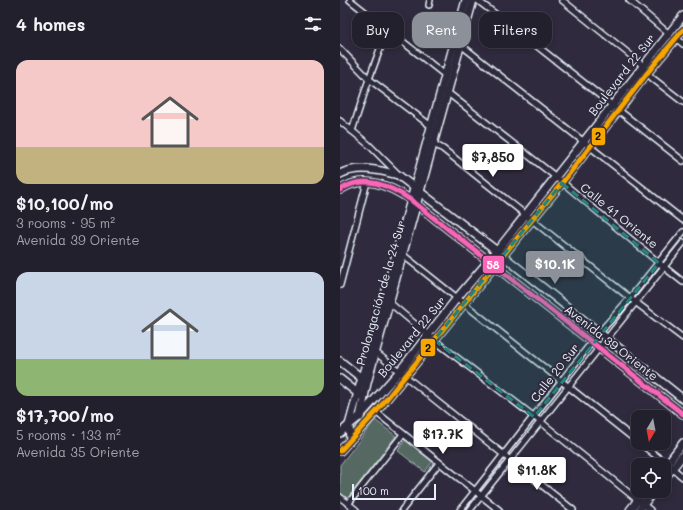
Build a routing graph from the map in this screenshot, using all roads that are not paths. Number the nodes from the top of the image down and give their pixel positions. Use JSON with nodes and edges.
{"nodes":[{"id":1,"x":350,"y":0,"type":"edge"},
{"id":2,"x":466,"y":0,"type":"edge"},
{"id":3,"x":473,"y":0,"type":"edge"},
{"id":4,"x":477,"y":0,"type":"edge"},
{"id":5,"x":562,"y":0,"type":"edge"},
{"id":6,"x":629,"y":0,"type":"edge"},
{"id":7,"x":365,"y":12,"type":"edge"},
{"id":8,"x":470,"y":12,"type":"edge"},
{"id":9,"x":683,"y":16,"type":"edge"},
{"id":10,"x":683,"y":30,"type":"edge"},
{"id":11,"x":669,"y":34,"type":"junction"},
{"id":12,"x":676,"y":38,"type":"junction"},
{"id":13,"x":404,"y":43,"type":"edge"},
{"id":14,"x":683,"y":44,"type":"edge"},
{"id":15,"x":380,"y":48,"type":"edge"},
{"id":16,"x":460,"y":48,"type":"edge"},
{"id":17,"x":465,"y":48,"type":"edge"},
{"id":18,"x":340,"y":49,"type":"edge"},
{"id":19,"x":643,"y":66,"type":"junction"},
{"id":20,"x":648,"y":72,"type":"junction"},
{"id":21,"x":445,"y":75,"type":"junction"},
{"id":22,"x":369,"y":79,"type":"junction"},
{"id":23,"x":444,"y":91,"type":"junction"},
{"id":24,"x":683,"y":102,"type":"edge"},
{"id":25,"x":612,"y":106,"type":"junction"},
{"id":26,"x":619,"y":111,"type":"junction"},
{"id":27,"x":340,"y":121,"type":"edge"},
{"id":28,"x":431,"y":126,"type":"junction"},
{"id":29,"x":352,"y":131,"type":"junction"},
{"id":30,"x":583,"y":142,"type":"junction"},
{"id":31,"x":434,"y":144,"type":"junction"},
{"id":32,"x":590,"y":147,"type":"junction"},
{"id":33,"x":683,"y":161,"type":"edge"},
{"id":34,"x":342,"y":171,"type":"edge"},
{"id":35,"x":398,"y":175,"type":"junction"},
{"id":36,"x":556,"y":177,"type":"junction"},
{"id":37,"x":367,"y":182,"type":"junction"},
{"id":38,"x":562,"y":182,"type":"junction"},
{"id":39,"x":340,"y":190,"type":"edge"},
{"id":40,"x":418,"y":190,"type":"junction"},
{"id":41,"x":414,"y":202,"type":"junction"},
{"id":42,"x":525,"y":215,"type":"junction"},
{"id":43,"x":532,"y":220,"type":"junction"},
{"id":44,"x":683,"y":220,"type":"edge"},
{"id":45,"x":683,"y":232,"type":"edge"},
{"id":46,"x":683,"y":243,"type":"edge"},
{"id":47,"x":497,"y":251,"type":"junction"},
{"id":48,"x":403,"y":255,"type":"junction"},
{"id":49,"x":503,"y":256,"type":"junction"},
{"id":50,"x":489,"y":260,"type":"junction"},
{"id":51,"x":659,"y":262,"type":"junction"},
{"id":52,"x":495,"y":266,"type":"junction"},
{"id":53,"x":664,"y":267,"type":"junction"},
{"id":54,"x":683,"y":282,"type":"edge"},
{"id":55,"x":340,"y":285,"type":"edge"},
{"id":56,"x":457,"y":298,"type":"junction"},
{"id":57,"x":630,"y":298,"type":"junction"},
{"id":58,"x":636,"y":302,"type":"junction"},
{"id":59,"x":390,"y":303,"type":"junction"},
{"id":60,"x":464,"y":303,"type":"junction"},
{"id":61,"x":600,"y":333,"type":"junction"},
{"id":62,"x":428,"y":335,"type":"junction"},
{"id":63,"x":607,"y":338,"type":"junction"},
{"id":64,"x":683,"y":338,"type":"edge"},
{"id":65,"x":434,"y":340,"type":"junction"},
{"id":66,"x":592,"y":342,"type":"junction"},
{"id":67,"x":599,"y":348,"type":"junction"},
{"id":68,"x":373,"y":350,"type":"junction"},
{"id":69,"x":340,"y":361,"type":"edge"},
{"id":70,"x":402,"y":374,"type":"junction"},
{"id":71,"x":340,"y":379,"type":"edge"},
{"id":72,"x":364,"y":380,"type":"junction"},
{"id":73,"x":561,"y":381,"type":"junction"},
{"id":74,"x":568,"y":386,"type":"junction"},
{"id":75,"x":357,"y":393,"type":"junction"},
{"id":76,"x":363,"y":398,"type":"junction"},
{"id":77,"x":683,"y":399,"type":"edge"},
{"id":78,"x":370,"y":405,"type":"junction"},
{"id":79,"x":376,"y":412,"type":"junction"},
{"id":80,"x":683,"y":414,"type":"edge"},
{"id":81,"x":359,"y":417,"type":"junction"},
{"id":82,"x":534,"y":417,"type":"junction"},
{"id":83,"x":541,"y":422,"type":"junction"},
{"id":84,"x":349,"y":425,"type":"junction"},
{"id":85,"x":359,"y":431,"type":"junction"},
{"id":86,"x":340,"y":433,"type":"edge"},
{"id":87,"x":403,"y":434,"type":"junction"},
{"id":88,"x":631,"y":436,"type":"edge"},
{"id":89,"x":350,"y":440,"type":"junction"},
{"id":90,"x":683,"y":443,"type":"edge"},
{"id":91,"x":648,"y":450,"type":"edge"},
{"id":92,"x":340,"y":451,"type":"edge"},
{"id":93,"x":504,"y":454,"type":"junction"},
{"id":94,"x":683,"y":455,"type":"edge"},
{"id":95,"x":658,"y":458,"type":"edge"},
{"id":96,"x":510,"y":460,"type":"junction"},
{"id":97,"x":671,"y":462,"type":"edge"},
{"id":98,"x":439,"y":463,"type":"junction"},
{"id":99,"x":671,"y":465,"type":"edge"},
{"id":100,"x":671,"y":469,"type":"edge"},
{"id":101,"x":683,"y":477,"type":"edge"},
{"id":102,"x":475,"y":491,"type":"junction"},
{"id":103,"x":482,"y":496,"type":"junction"},
{"id":104,"x":340,"y":497,"type":"edge"},
{"id":105,"x":348,"y":504,"type":"junction"},
{"id":106,"x":640,"y":505,"type":"edge"},
{"id":107,"x":356,"y":510,"type":"edge"},
{"id":108,"x":402,"y":510,"type":"edge"},
{"id":109,"x":460,"y":510,"type":"edge"},
{"id":110,"x":470,"y":510,"type":"edge"},
{"id":111,"x":499,"y":510,"type":"edge"},
{"id":112,"x":573,"y":510,"type":"edge"},
{"id":113,"x":630,"y":510,"type":"edge"},
{"id":114,"x":650,"y":510,"type":"edge"}],
"edges":[{"from":1,"to":7,"type":"street"},
{"from":2,"to":21,"type":"main road","name":"Prolongación de la 24 Sur"},
{"from":3,"to":8,"type":"main road","name":"Prolongación de la 24 Sur"},
{"from":4,"to":25,"type":"street"},
{"from":5,"to":19,"type":"street"},
{"from":6,"to":11,"type":"street"},
{"from":9,"to":11,"type":"main road","name":"Boulevard 22 Sur"},
{"from":10,"to":12,"type":"main road","name":"Boulevard 22 Sur"},
{"from":11,"to":19,"type":"main road","name":"Boulevard 22 Sur"},
{"from":12,"to":14,"type":"street"},
{"from":12,"to":20,"type":"main road","name":"Boulevard 22 Sur"},
{"from":13,"to":21,"type":"street"},
{"from":15,"to":22,"type":"street"},
{"from":16,"to":23,"type":"main road","name":"Prolongación de la 24 Sur"},
{"from":17,"to":30,"type":"street"},
{"from":18,"to":22,"type":"street"},
{"from":19,"to":20,"type":"street"},
{"from":19,"to":25,"type":"main road","name":"Boulevard 22 Sur"},
{"from":20,"to":24,"type":"street"},
{"from":20,"to":26,"type":"main road","name":"Boulevard 22 Sur"},
{"from":21,"to":23,"type":"main road","name":"Prolongación de la 24 Sur"},
{"from":22,"to":28,"type":"street"},
{"from":22,"to":29,"type":"street"},
{"from":23,"to":28,"type":"main road","name":"Prolongación de la 24 Sur"},
{"from":23,"to":31,"type":"main road","name":"Prolongación de la 24 Sur"},
{"from":23,"to":36,"type":"street","name":"Calle 41 Oriente"},
{"from":25,"to":26,"type":"street"},
{"from":25,"to":30,"type":"main road","name":"Boulevard 22 Sur"},
{"from":26,"to":32,"type":"main road","name":"Boulevard 22 Sur"},
{"from":26,"to":33,"type":"street"},
{"from":27,"to":29,"type":"street"},
{"from":28,"to":40,"type":"main road","name":"Prolongación de la 24 Sur"},
{"from":29,"to":35,"type":"street"},
{"from":30,"to":32,"type":"street"},
{"from":30,"to":36,"type":"main road","name":"Boulevard 22 Sur"},
{"from":31,"to":40,"type":"main road","name":"Prolongación de la 24 Sur"},
{"from":31,"to":42,"type":"street"},
{"from":32,"to":38,"type":"main road","name":"Boulevard 22 Sur"},
{"from":32,"to":44,"type":"street"},
{"from":34,"to":35,"type":"main road"},
{"from":35,"to":40,"type":"main road","name":"Avenida 39 Oriente"},
{"from":36,"to":38,"type":"street","name":"Calle 41 Oriente"},
{"from":36,"to":42,"type":"main road","name":"Boulevard 22 Sur"},
{"from":37,"to":39,"type":"main road"},
{"from":37,"to":41,"type":"main road","name":"Avenida 39 Oriente"},
{"from":37,"to":55,"type":"street"},
{"from":38,"to":43,"type":"main road","name":"Boulevard 22 Sur"},
{"from":38,"to":51,"type":"street","name":"Calle 41 Oriente"},
{"from":40,"to":41,"type":"main road","name":"Prolongación de la 24 Sur"},
{"from":40,"to":47,"type":"main road","name":"Avenida 39 Oriente"},
{"from":41,"to":48,"type":"main road","name":"Prolongación de la 24 Sur"},
{"from":41,"to":50,"type":"main road","name":"Avenida 39 Oriente"},
{"from":41,"to":68,"type":"main road","name":"Prolongación de la 24 Sur"},
{"from":42,"to":43,"type":"street"},
{"from":42,"to":47,"type":"main road","name":"Boulevard 22 Sur"},
{"from":43,"to":49,"type":"main road","name":"Boulevard 22 Sur"},
{"from":43,"to":57,"type":"street"},
{"from":45,"to":51,"type":"street","name":"Calle 20 Sur"},
{"from":46,"to":53,"type":"street","name":"Calle 20 Sur"},
{"from":47,"to":49,"type":"main road","name":"Avenida 39 Oriente"},
{"from":47,"to":50,"type":"main road","name":"Boulevard 22 Sur"},
{"from":48,"to":56,"type":"street"},
{"from":48,"to":59,"type":"main road","name":"Prolongación de la 24 Sur"},
{"from":49,"to":52,"type":"main road","name":"Boulevard 22 Sur"},
{"from":49,"to":61,"type":"main road","name":"Avenida 39 Oriente"},
{"from":50,"to":52,"type":"main road","name":"Avenida 39 Oriente"},
{"from":50,"to":56,"type":"main road","name":"Boulevard 22 Sur"},
{"from":51,"to":53,"type":"street","name":"Calle 41 Oriente"},
{"from":51,"to":57,"type":"street","name":"Calle 20 Sur"},
{"from":52,"to":60,"type":"main road","name":"Boulevard 22 Sur"},
{"from":52,"to":66,"type":"main road","name":"Avenida 39 Oriente"},
{"from":53,"to":54,"type":"street","name":"Calle 41 Oriente"},
{"from":53,"to":58,"type":"street","name":"Calle 20 Sur"},
{"from":56,"to":60,"type":"street"},
{"from":56,"to":62,"type":"main road","name":"Boulevard 22 Sur"},
{"from":57,"to":58,"type":"street"},
{"from":57,"to":61,"type":"street","name":"Calle 20 Sur"},
{"from":58,"to":63,"type":"street","name":"Calle 20 Sur"},
{"from":58,"to":64,"type":"street"},
{"from":59,"to":62,"type":"street"},
{"from":59,"to":68,"type":"main road","name":"Prolongación de la 24 Sur"},
{"from":60,"to":65,"type":"main road","name":"Boulevard 22 Sur"},
{"from":60,"to":73,"type":"street"},
{"from":61,"to":63,"type":"main road","name":"Avenida 39 Oriente"},
{"from":61,"to":66,"type":"street","name":"Calle 20 Sur"},
{"from":62,"to":65,"type":"street"},
{"from":62,"to":70,"type":"main road","name":"Boulevard 22 Sur"},
{"from":63,"to":67,"type":"street","name":"Calle 20 Sur"},
{"from":63,"to":77,"type":"main road","name":"Avenida 39 Oriente"},
{"from":65,"to":70,"type":"main road","name":"Boulevard 22 Sur"},
{"from":65,"to":82,"type":"street"},
{"from":66,"to":67,"type":"main road","name":"Avenida 39 Oriente"},
{"from":66,"to":73,"type":"street","name":"Calle 20 Sur"},
{"from":67,"to":74,"type":"street","name":"Calle 20 Sur"},
{"from":67,"to":80,"type":"main road","name":"Avenida 39 Oriente"},
{"from":68,"to":70,"type":"street"},
{"from":68,"to":72,"type":"main road","name":"Prolongación de la 24 Sur"},
{"from":69,"to":72,"type":"main road"},
{"from":70,"to":78,"type":"main road","name":"Boulevard 22 Sur"},
{"from":70,"to":79,"type":"main road","name":"Boulevard 22 Sur"},
{"from":70,"to":93,"type":"street"},
{"from":71,"to":75,"type":"main road"},
{"from":72,"to":75,"type":"main road","name":"Prolongación de la 24 Sur"},
{"from":72,"to":76,"type":"main road","name":"Prolongación de la 24 Sur"},
{"from":73,"to":74,"type":"street"},
{"from":73,"to":82,"type":"street","name":"Calle 20 Sur"},
{"from":74,"to":83,"type":"street","name":"Calle 20 Sur"},
{"from":74,"to":88,"type":"street"},
{"from":75,"to":76,"type":"main road"},
{"from":75,"to":84,"type":"main road","name":"Prolongación de la 24 Sur"},
{"from":76,"to":78,"type":"main road"},
{"from":76,"to":81,"type":"main road","name":"Prolongación de la 24 Sur"},
{"from":78,"to":79,"type":"main road"},
{"from":78,"to":81,"type":"main road","name":"Boulevard 22 Sur"},
{"from":79,"to":85,"type":"main road","name":"Boulevard 22 Sur"},
{"from":79,"to":87,"type":"street"},
{"from":81,"to":84,"type":"main road","name":"Boulevard 22 Sur"},
{"from":81,"to":85,"type":"main road","name":"Prolongación de la 24 Sur"},
{"from":82,"to":83,"type":"street"},
{"from":82,"to":93,"type":"street","name":"Calle 20 Sur"},
{"from":83,"to":96,"type":"street","name":"Calle 20 Sur"},
{"from":83,"to":106,"type":"street"},
{"from":84,"to":86,"type":"main road","name":"Boulevard 22 Sur"},
{"from":84,"to":89,"type":"main road","name":"Prolongación de la 24 Sur"},
{"from":85,"to":89,"type":"main road","name":"Boulevard 22 Sur"},
{"from":87,"to":98,"type":"street"},
{"from":87,"to":105,"type":"street"},
{"from":89,"to":92,"type":"main road","name":"Boulevard 22 Sur"},
{"from":90,"to":97,"type":"main road"},
{"from":91,"to":95,"type":"street"},
{"from":93,"to":96,"type":"street"},
{"from":93,"to":102,"type":"street","name":"Calle 20 Sur"},
{"from":94,"to":99,"type":"main road"},
{"from":96,"to":103,"type":"street","name":"Calle 20 Sur"},
{"from":96,"to":112,"type":"street"},
{"from":98,"to":102,"type":"street"},
{"from":98,"to":108,"type":"street"},
{"from":100,"to":101,"type":"street"},
{"from":102,"to":103,"type":"street"},
{"from":102,"to":109,"type":"street","name":"Calle 20 Sur"},
{"from":103,"to":110,"type":"street","name":"Calle 20 Sur"},
{"from":103,"to":111,"type":"street"},
{"from":104,"to":105,"type":"street"},
{"from":105,"to":107,"type":"street"},
{"from":106,"to":113,"type":"main road"},
{"from":106,"to":114,"type":"street"}]}
